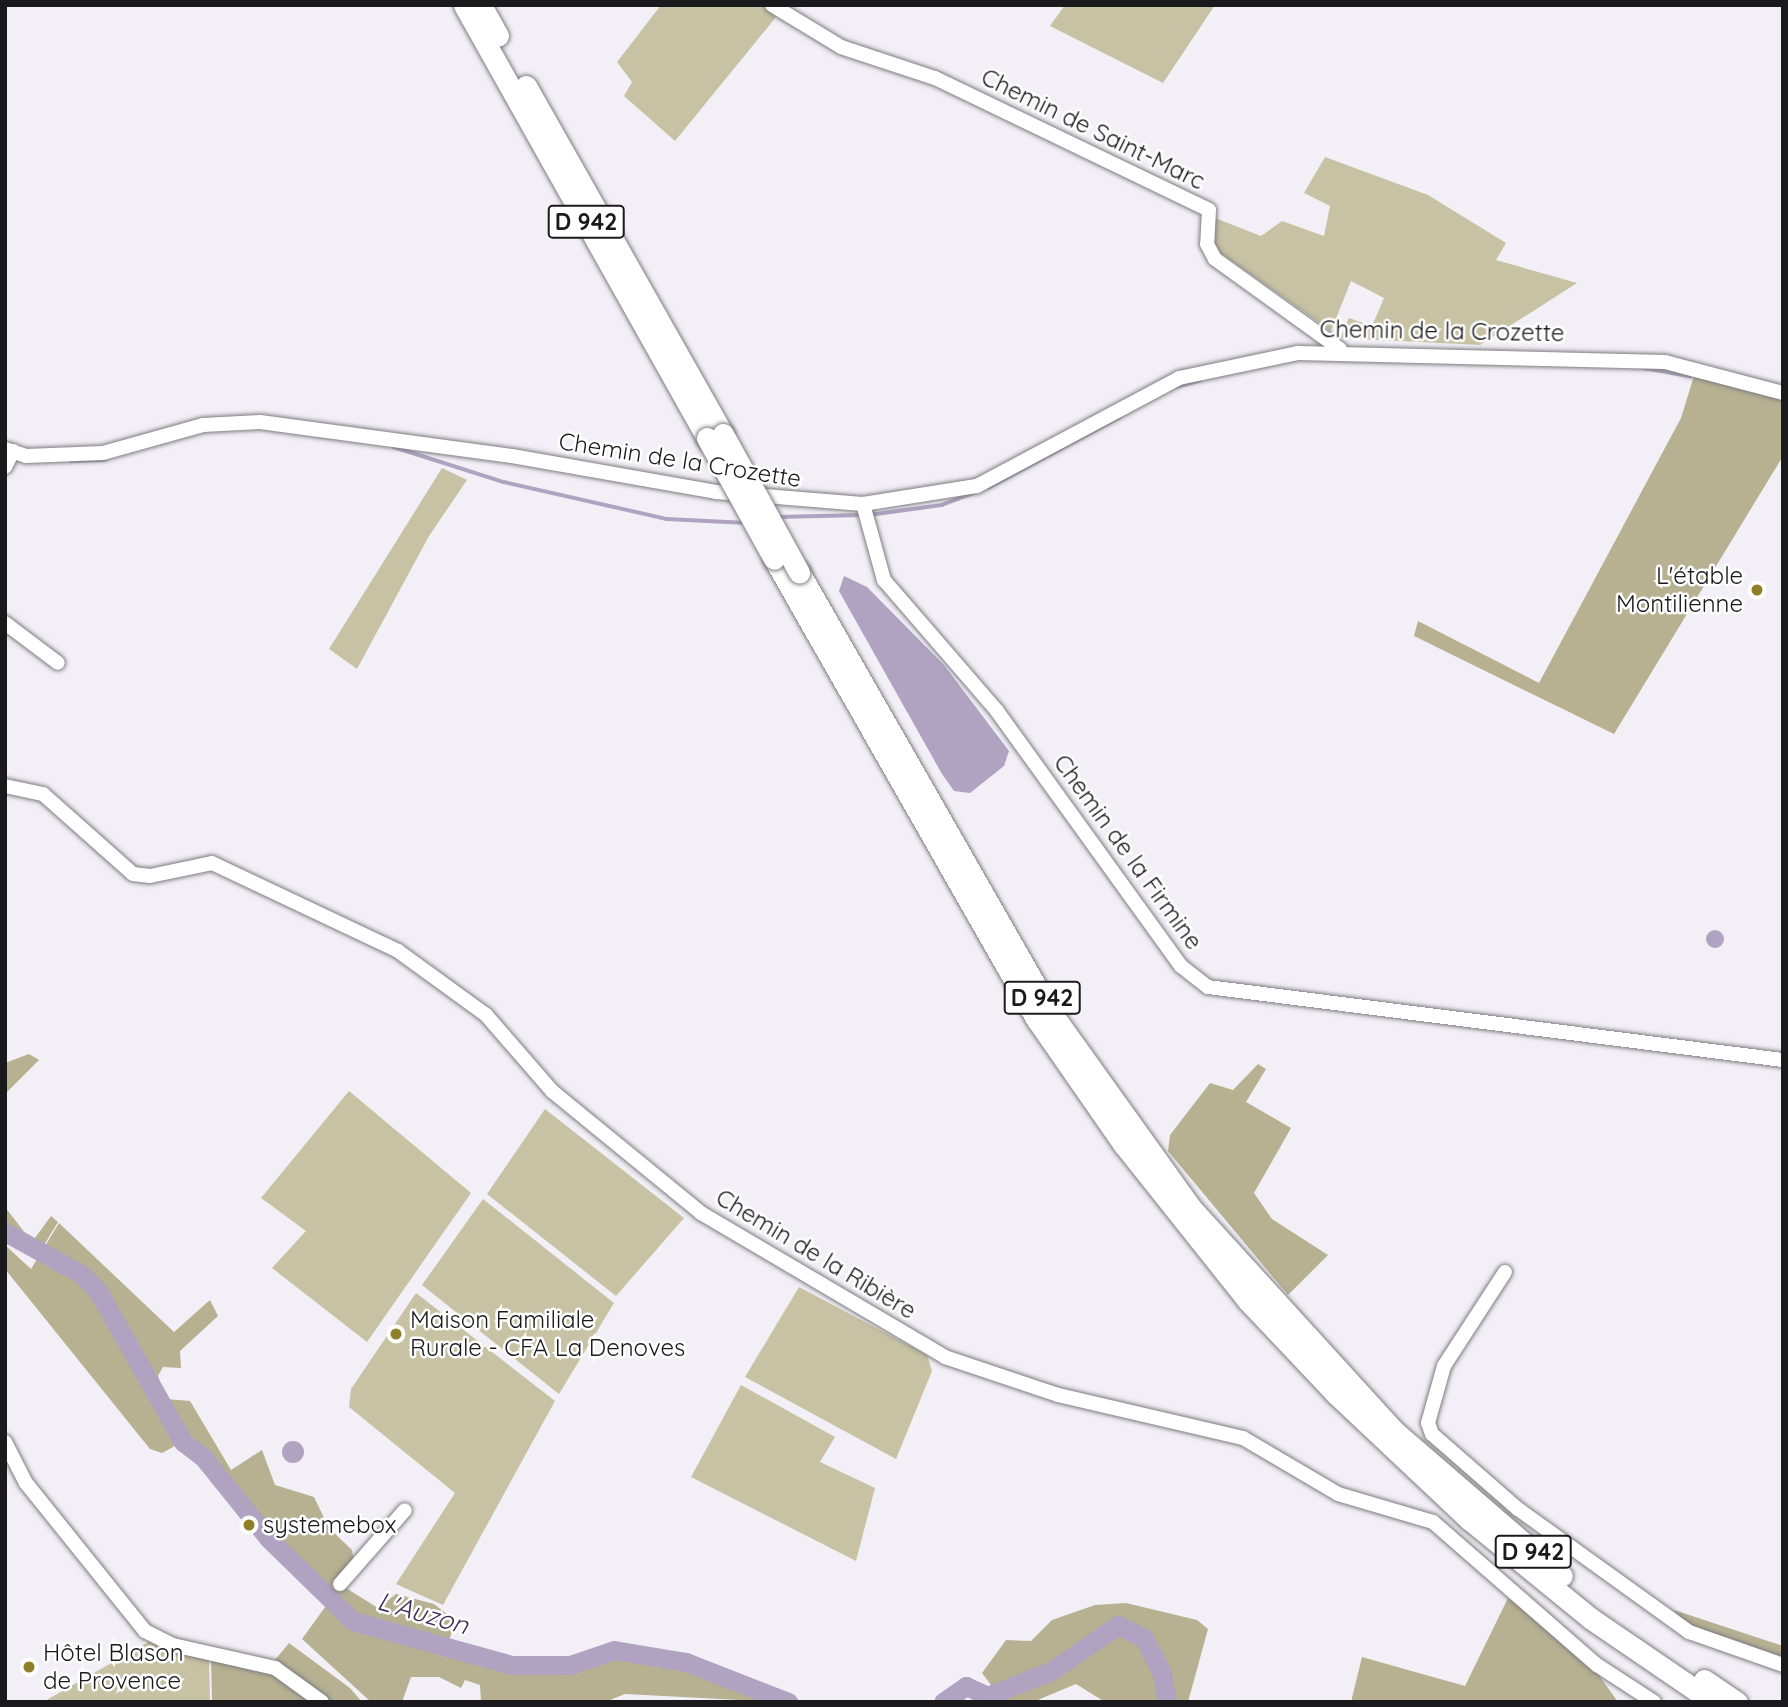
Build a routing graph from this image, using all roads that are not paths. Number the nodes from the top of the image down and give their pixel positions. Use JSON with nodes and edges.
{"nodes":[{"id":1,"x":463,"y":5,"type":"edge"},
{"id":2,"x":483,"y":5,"type":"edge"},
{"id":3,"x":772,"y":5,"type":"edge"},
{"id":4,"x":489,"y":35,"type":"junction"},
{"id":5,"x":1340,"y":349,"type":"junction"},
{"id":6,"x":1783,"y":393,"type":"edge"},
{"id":7,"x":715,"y":436,"type":"junction"},
{"id":8,"x":9,"y":450,"type":"edge"},
{"id":9,"x":5,"y":467,"type":"edge"},
{"id":10,"x":863,"y":504,"type":"junction"},
{"id":11,"x":5,"y":623,"type":"edge"},
{"id":12,"x":58,"y":663,"type":"dead end"},
{"id":13,"x":5,"y":786,"type":"edge"},
{"id":14,"x":1783,"y":1060,"type":"edge"},
{"id":15,"x":1505,"y":1272,"type":"dead end"},
{"id":16,"x":5,"y":1441,"type":"edge"},
{"id":17,"x":405,"y":1510,"type":"dead end"},
{"id":18,"x":340,"y":1584,"type":"dead end"},
{"id":19,"x":1783,"y":1665,"type":"edge"},
{"id":20,"x":322,"y":1702,"type":"edge"},
{"id":21,"x":1654,"y":1702,"type":"edge"},
{"id":22,"x":1713,"y":1702,"type":"edge"},
{"id":23,"x":1737,"y":1702,"type":"edge"}],
"edges":[{"from":1,"to":4,"type":"highway","number":"D 942"},
{"from":2,"to":4,"type":"highway","number":"D 942"},
{"from":3,"to":5,"type":"street","name":"Chemin de Saint-Marc"},
{"from":4,"to":7,"type":"highway","number":"D 942"},
{"from":5,"to":6,"type":"street","name":"Chemin de la Crozette"},
{"from":5,"to":10,"type":"street","name":"Chemin de la Crozette"},
{"from":7,"to":22,"type":"highway","number":"D 942","bridge":true},
{"from":7,"to":23,"type":"highway","number":"D 942","bridge":true},
{"from":8,"to":9,"type":"street"},
{"from":8,"to":10,"type":"street","name":"Chemin de la Crozette"},
{"from":10,"to":14,"type":"street","name":"Chemin de la Firmine"},
{"from":11,"to":12,"type":"street"},
{"from":13,"to":21,"type":"street","name":"Chemin de la Ribière"},
{"from":15,"to":19,"type":"street"},
{"from":16,"to":20,"type":"street"},
{"from":17,"to":18,"type":"street"}]}
